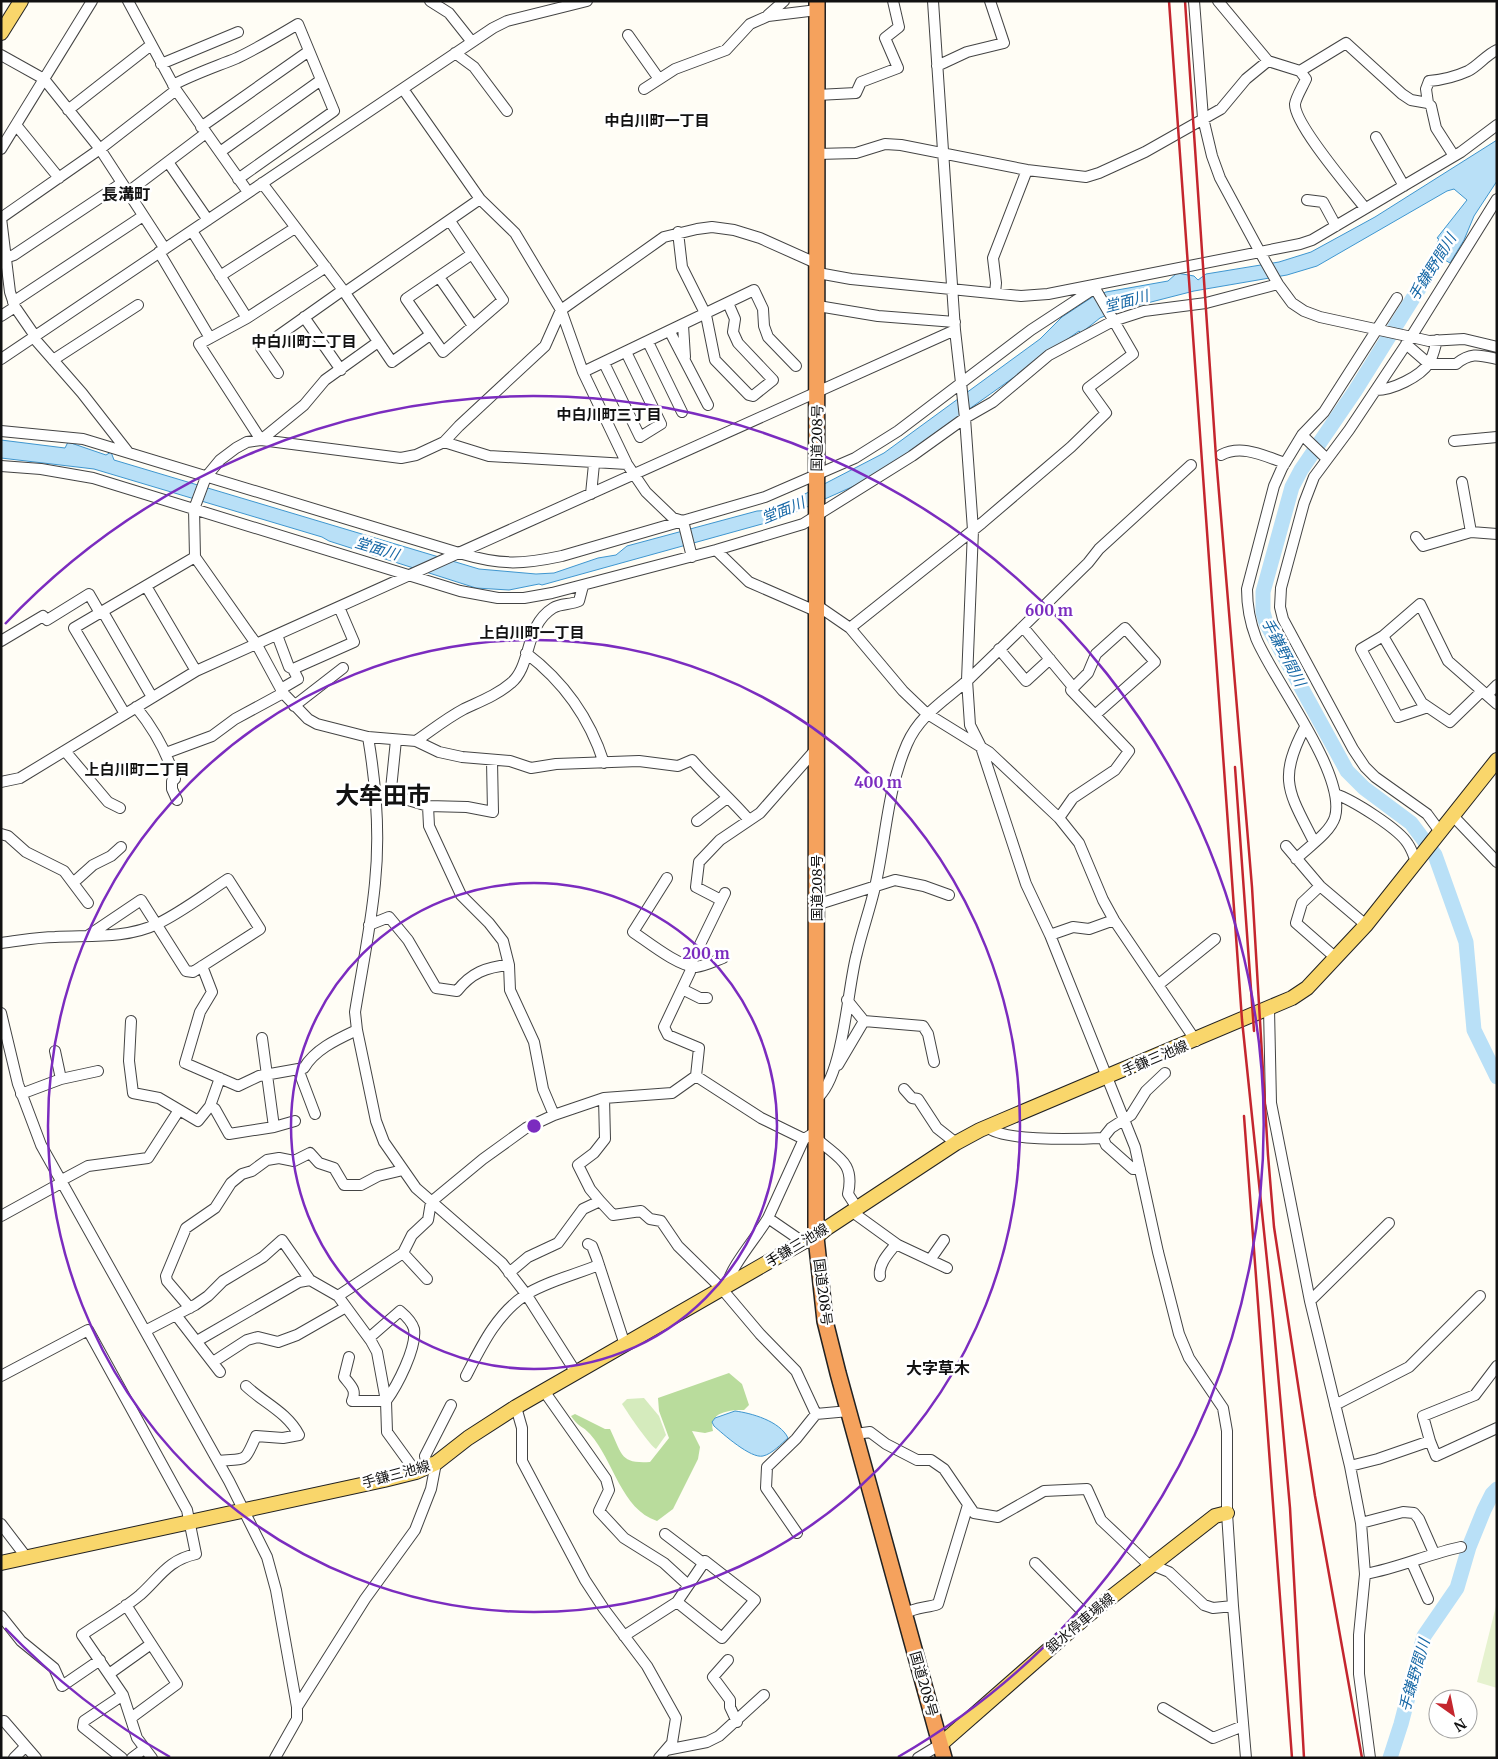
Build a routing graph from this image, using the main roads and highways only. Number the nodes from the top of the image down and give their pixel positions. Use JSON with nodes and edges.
{"nodes":[{"id":1,"x":21,"y":1,"type":"edge"},
{"id":2,"x":817,"y":6,"type":"edge"},
{"id":3,"x":1,"y":33,"type":"edge"},
{"id":4,"x":1497,"y":760,"type":"edge"},
{"id":5,"x":810,"y":1240,"type":"junction"},
{"id":6,"x":1227,"y":1513,"type":"road end"},
{"id":7,"x":1,"y":1562,"type":"edge"},
{"id":8,"x":943,"y":1751,"type":"edge"}],
"edges":[{"from":1,"to":3,"type":"main road"},
{"from":2,"to":5,"type":"highway","name":"国道208号"},
{"from":4,"to":5,"type":"main road","name":"手鎌三池線"},
{"from":5,"to":7,"type":"main road","name":"手鎌三池線"},
{"from":5,"to":8,"type":"highway","name":"国道208号"},
{"from":6,"to":8,"type":"main road","name":"銀水停車場線"}]}
